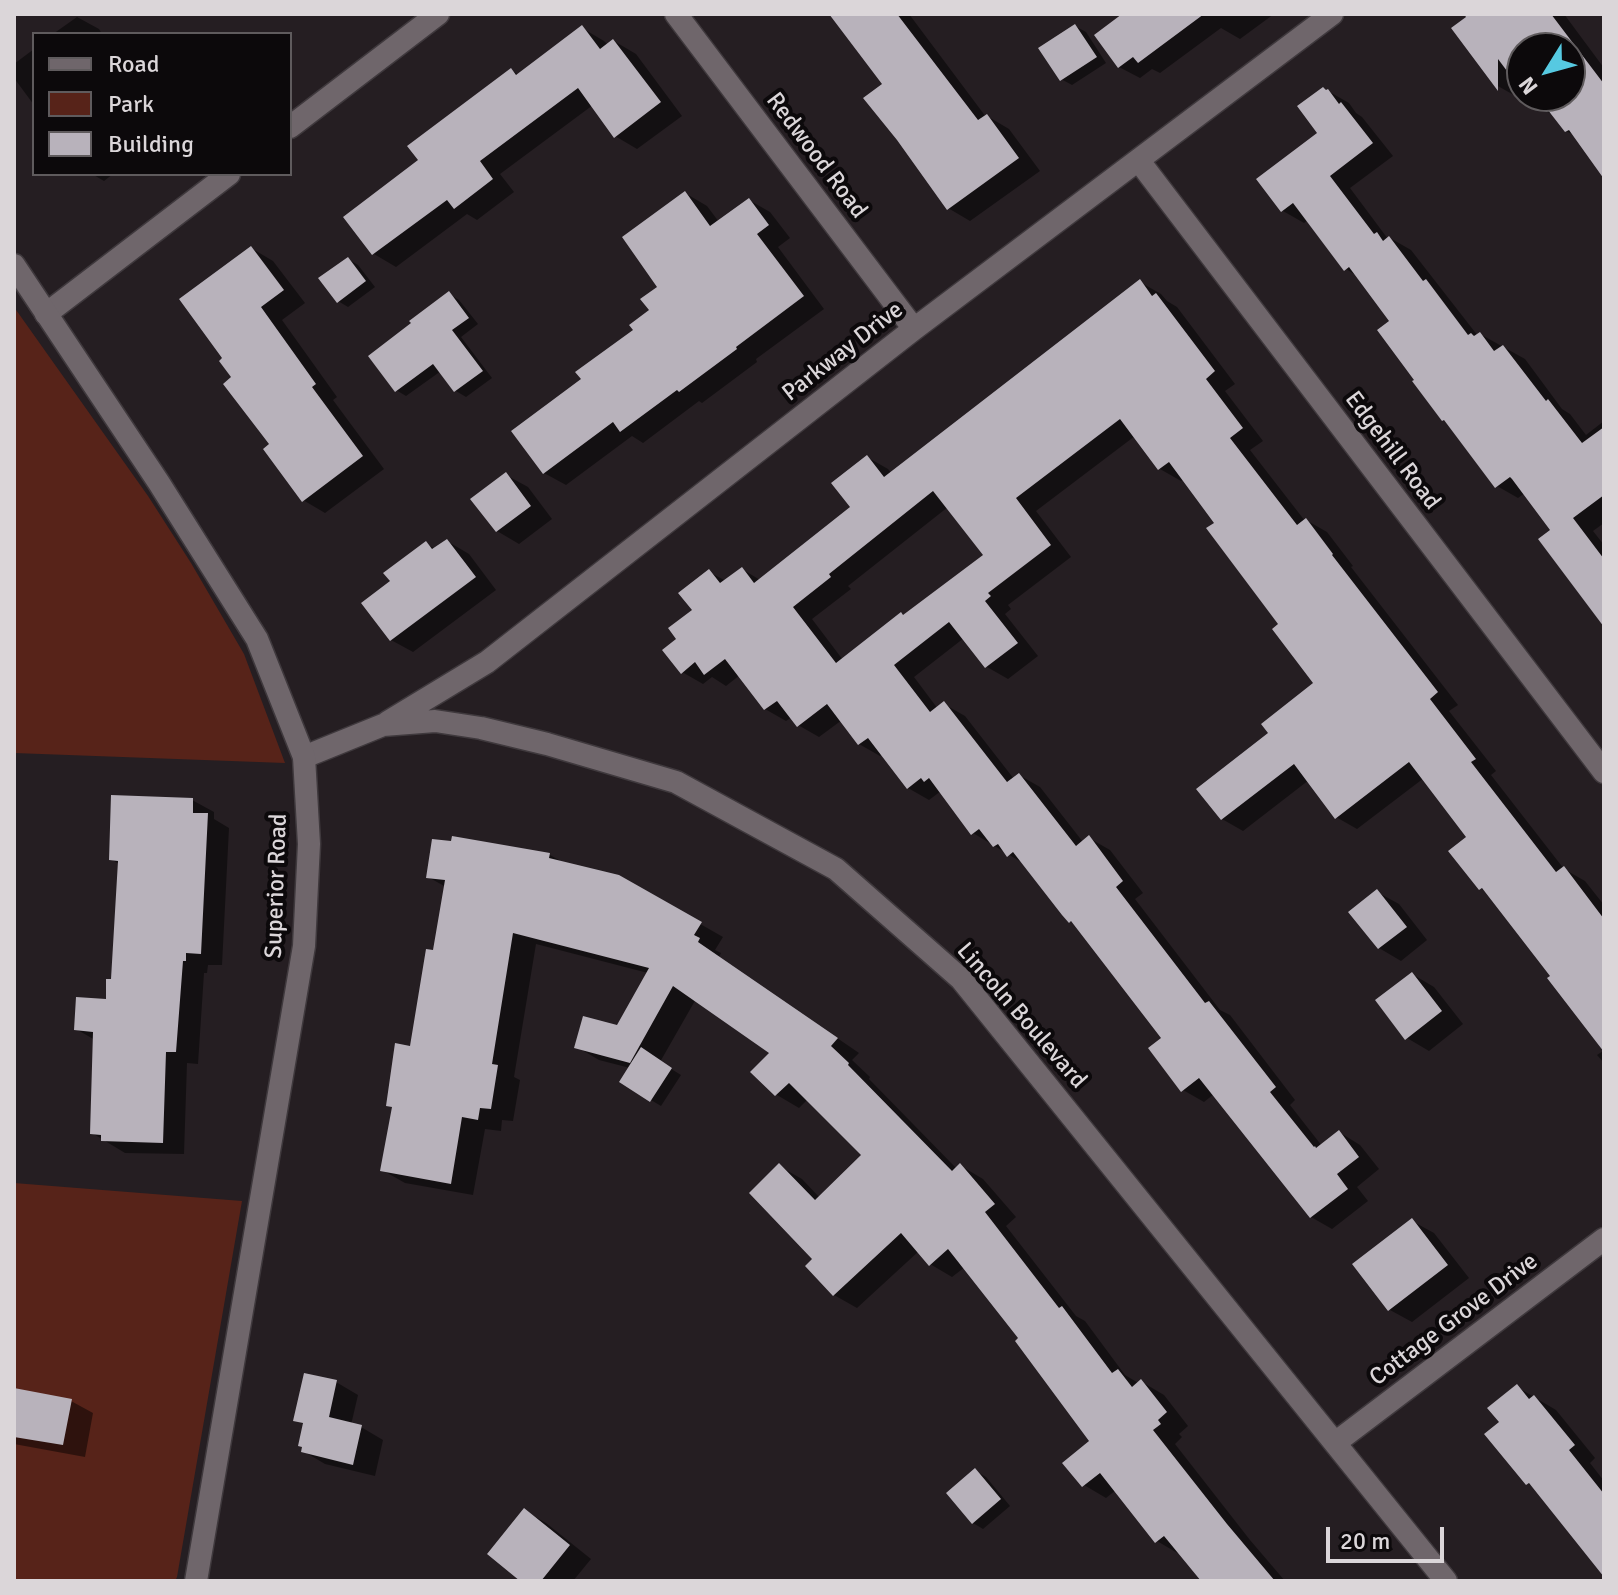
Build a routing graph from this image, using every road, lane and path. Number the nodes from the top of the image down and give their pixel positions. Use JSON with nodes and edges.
{"nodes":[{"id":1,"x":438,"y":14,"type":"edge"},
{"id":2,"x":676,"y":14,"type":"edge"},
{"id":3,"x":1332,"y":14,"type":"edge"},
{"id":4,"x":292,"y":125,"type":"edge"},
{"id":5,"x":1139,"y":161,"type":"junction"},
{"id":6,"x":226,"y":176,"type":"edge"},
{"id":7,"x":14,"y":265,"type":"edge"},
{"id":8,"x":46,"y":314,"type":"junction"},
{"id":9,"x":914,"y":329,"type":"junction"},
{"id":10,"x":383,"y":725,"type":"junction"},
{"id":11,"x":304,"y":757,"type":"junction"},
{"id":12,"x":1604,"y":772,"type":"edge"},
{"id":13,"x":1604,"y":1239,"type":"edge"},
{"id":14,"x":1335,"y":1443,"type":"junction"},
{"id":15,"x":196,"y":1581,"type":"edge"},
{"id":16,"x":1446,"y":1581,"type":"edge"}],
"edges":[{"from":1,"to":4,"type":"street"},
{"from":2,"to":9,"type":"street","name":"Redwood Road"},
{"from":3,"to":5,"type":"street","name":"Parkway Drive"},
{"from":5,"to":9,"type":"street","name":"Parkway Drive"},
{"from":5,"to":12,"type":"street","name":"Edgehill Road"},
{"from":6,"to":8,"type":"street"},
{"from":7,"to":8,"type":"street","name":"Superior Road"},
{"from":8,"to":11,"type":"street","name":"Superior Road"},
{"from":9,"to":10,"type":"street","name":"Parkway Drive"},
{"from":10,"to":11,"type":"street","name":"Lincoln Boulevard"},
{"from":10,"to":14,"type":"street","name":"Lincoln Boulevard"},
{"from":11,"to":15,"type":"street","name":"Superior Road"},
{"from":13,"to":14,"type":"street","name":"Cottage Grove Drive"},
{"from":14,"to":16,"type":"street","name":"Lincoln Boulevard"}]}
